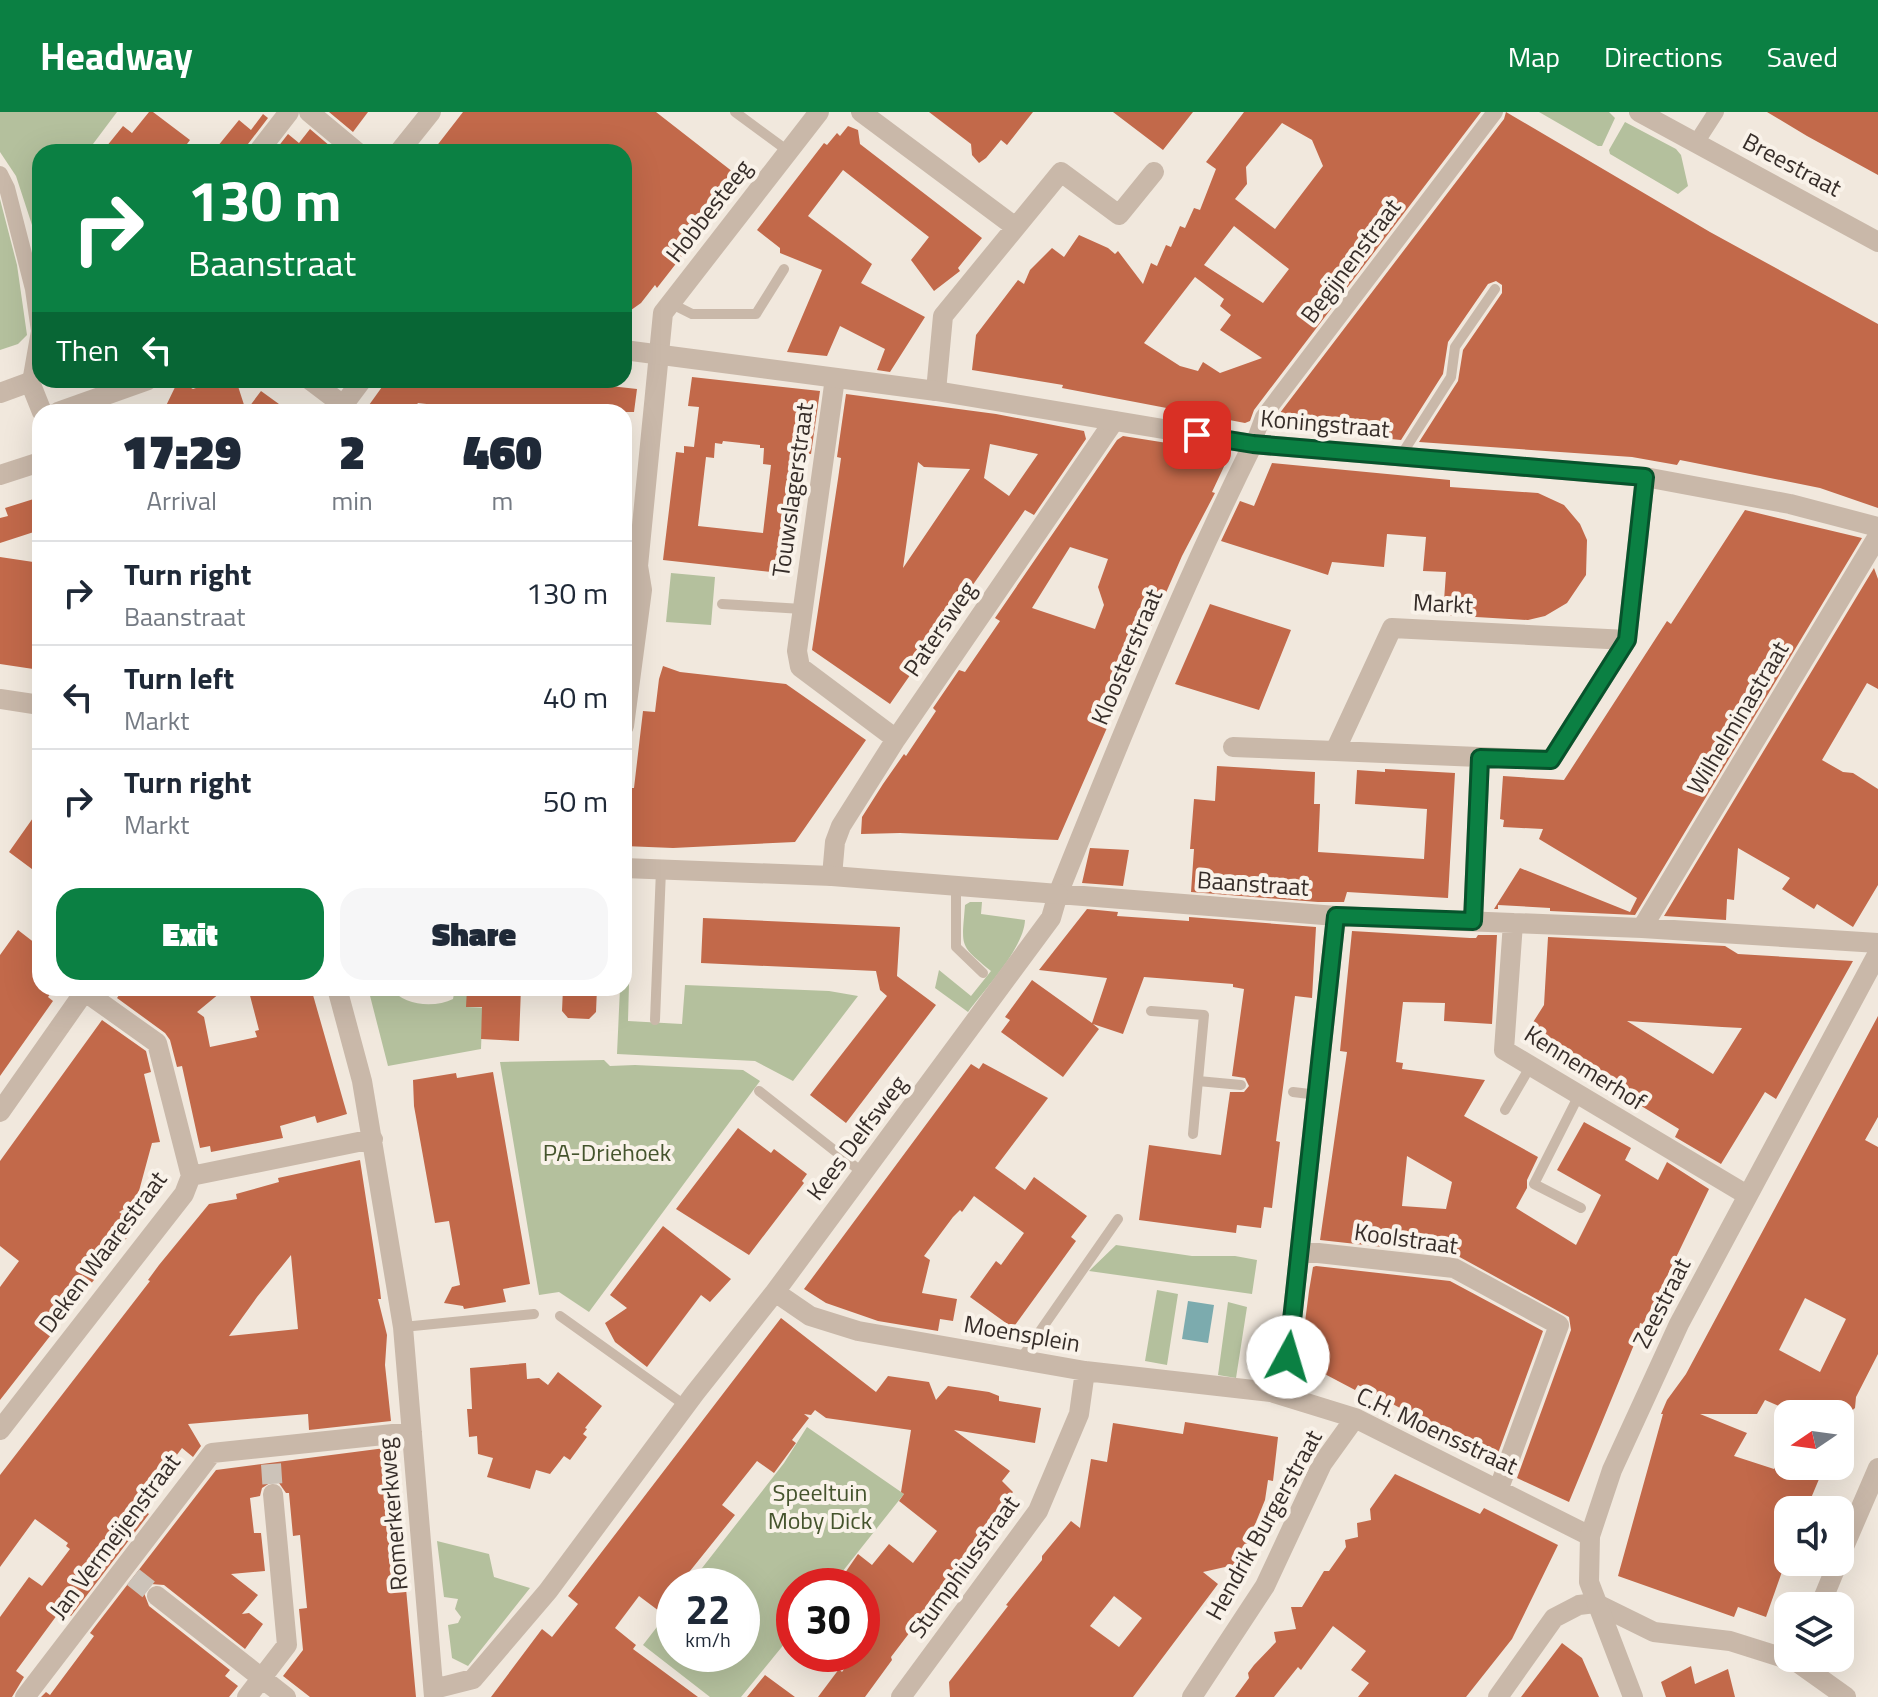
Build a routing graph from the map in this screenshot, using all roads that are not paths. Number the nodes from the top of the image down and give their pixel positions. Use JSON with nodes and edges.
{"nodes":[{"id":1,"x":289,"y":112,"type":"edge"},
{"id":2,"x":309,"y":112,"type":"edge"},
{"id":3,"x":431,"y":112,"type":"edge"},
{"id":4,"x":735,"y":112,"type":"edge"},
{"id":5,"x":819,"y":112,"type":"edge"},
{"id":6,"x":861,"y":112,"type":"edge"},
{"id":7,"x":1495,"y":112,"type":"edge"},
{"id":8,"x":1639,"y":112,"type":"edge"},
{"id":9,"x":1716,"y":112,"type":"edge"},
{"id":10,"x":1696,"y":143,"type":"junction"},
{"id":11,"x":264,"y":144,"type":"edge"},
{"id":12,"x":347,"y":144,"type":"edge"},
{"id":13,"x":405,"y":144,"type":"edge"},
{"id":14,"x":788,"y":151,"type":"junction"},
{"id":15,"x":1154,"y":172,"type":"dead end"},
{"id":16,"x":0,"y":174,"type":"edge"},
{"id":17,"x":1014,"y":226,"type":"junction"},
{"id":18,"x":1878,"y":242,"type":"edge"},
{"id":19,"x":784,"y":269,"type":"dead end"},
{"id":20,"x":32,"y":285,"type":"edge"},
{"id":21,"x":1495,"y":289,"type":"dead end"},
{"id":22,"x":670,"y":303,"type":"junction"},
{"id":23,"x":632,"y":351,"type":"edge"},
{"id":24,"x":659,"y":353,"type":"junction"},
{"id":25,"x":32,"y":371,"type":"edge"},
{"id":26,"x":835,"y":378,"type":"junction"},
{"id":27,"x":30,"y":382,"type":"junction"},
{"id":28,"x":32,"y":387,"type":"edge"},
{"id":29,"x":126,"y":388,"type":"edge"},
{"id":30,"x":318,"y":388,"type":"edge"},
{"id":31,"x":356,"y":388,"type":"edge"},
{"id":32,"x":936,"y":391,"type":"junction"},
{"id":33,"x":0,"y":393,"type":"edge"},
{"id":34,"x":80,"y":404,"type":"edge"},
{"id":35,"x":335,"y":404,"type":"edge"},
{"id":36,"x":344,"y":404,"type":"edge"},
{"id":37,"x":1114,"y":421,"type":"junction"},
{"id":38,"x":1253,"y":444,"type":"junction"},
{"id":39,"x":1400,"y":457,"type":"junction"},
{"id":40,"x":32,"y":465,"type":"edge"},
{"id":41,"x":0,"y":475,"type":"edge"},
{"id":42,"x":1645,"y":477,"type":"junction"},
{"id":43,"x":1878,"y":527,"type":"edge"},
{"id":44,"x":1878,"y":536,"type":"edge"},
{"id":45,"x":632,"y":558,"type":"edge"},
{"id":46,"x":632,"y":568,"type":"edge"},
{"id":47,"x":722,"y":604,"type":"dead end"},
{"id":48,"x":802,"y":609,"type":"junction"},
{"id":49,"x":1627,"y":640,"type":"junction"},
{"id":50,"x":632,"y":666,"type":"edge"},
{"id":51,"x":0,"y":699,"type":"edge"},
{"id":52,"x":32,"y":704,"type":"edge"},
{"id":53,"x":896,"y":739,"type":"junction"},
{"id":54,"x":1233,"y":747,"type":"dead end"},
{"id":55,"x":1335,"y":751,"type":"junction"},
{"id":56,"x":1480,"y":758,"type":"junction"},
{"id":57,"x":632,"y":868,"type":"edge"},
{"id":58,"x":661,"y":870,"type":"junction"},
{"id":59,"x":832,"y":876,"type":"junction"},
{"id":60,"x":956,"y":884,"type":"junction"},
{"id":61,"x":1058,"y":894,"type":"junction"},
{"id":62,"x":1336,"y":916,"type":"junction"},
{"id":63,"x":1473,"y":921,"type":"junction"},
{"id":64,"x":1513,"y":923,"type":"junction"},
{"id":65,"x":1642,"y":928,"type":"junction"},
{"id":66,"x":1878,"y":943,"type":"edge"},
{"id":67,"x":1878,"y":953,"type":"edge"},
{"id":68,"x":983,"y":973,"type":"dead end"},
{"id":69,"x":81,"y":996,"type":"edge"},
{"id":70,"x":93,"y":996,"type":"edge"},
{"id":71,"x":339,"y":996,"type":"edge"},
{"id":72,"x":1151,"y":1011,"type":"dead end"},
{"id":73,"x":655,"y":1020,"type":"dead end"},
{"id":74,"x":1530,"y":1067,"type":"junction"},
{"id":75,"x":1198,"y":1081,"type":"junction"},
{"id":76,"x":1241,"y":1085,"type":"dead end"},
{"id":77,"x":759,"y":1091,"type":"dead end"},
{"id":78,"x":1293,"y":1092,"type":"dead end"},
{"id":79,"x":1318,"y":1095,"type":"junction"},
{"id":80,"x":1578,"y":1097,"type":"junction"},
{"id":81,"x":1505,"y":1110,"type":"dead end"},
{"id":82,"x":0,"y":1112,"type":"edge"},
{"id":83,"x":1193,"y":1134,"type":"dead end"},
{"id":84,"x":373,"y":1139,"type":"junction"},
{"id":85,"x":863,"y":1173,"type":"junction"},
{"id":86,"x":191,"y":1176,"type":"junction"},
{"id":87,"x":1747,"y":1195,"type":"junction"},
{"id":88,"x":1581,"y":1208,"type":"dead end"},
{"id":89,"x":1118,"y":1219,"type":"dead end"},
{"id":90,"x":1300,"y":1251,"type":"junction"},
{"id":91,"x":775,"y":1292,"type":"junction"},
{"id":92,"x":534,"y":1314,"type":"dead end"},
{"id":93,"x":560,"y":1316,"type":"dead end"},
{"id":94,"x":403,"y":1327,"type":"junction"},
{"id":95,"x":1020,"y":1360,"type":"junction"},
{"id":96,"x":1085,"y":1371,"type":"junction"},
{"id":97,"x":1271,"y":1392,"type":"junction"},
{"id":98,"x":686,"y":1406,"type":"junction"},
{"id":99,"x":1355,"y":1418,"type":"junction"},
{"id":100,"x":0,"y":1430,"type":"edge"},
{"id":101,"x":412,"y":1432,"type":"junction"},
{"id":102,"x":1878,"y":1468,"type":"edge"},
{"id":103,"x":1499,"y":1488,"type":"junction"},
{"id":104,"x":273,"y":1494,"type":"tunnel mouth"},
{"id":105,"x":1854,"y":1524,"type":"edge"},
{"id":106,"x":1590,"y":1536,"type":"junction"},
{"id":107,"x":157,"y":1596,"type":"tunnel mouth"},
{"id":108,"x":1595,"y":1603,"type":"junction"},
{"id":109,"x":1774,"y":1653,"type":"edge"},
{"id":110,"x":1814,"y":1672,"type":"edge"},
{"id":111,"x":261,"y":1678,"type":"junction"},
{"id":112,"x":434,"y":1693,"type":"edge"},
{"id":113,"x":25,"y":1697,"type":"edge"},
{"id":114,"x":247,"y":1697,"type":"edge"},
{"id":115,"x":286,"y":1697,"type":"edge"},
{"id":116,"x":901,"y":1697,"type":"edge"},
{"id":117,"x":1192,"y":1697,"type":"edge"},
{"id":118,"x":1498,"y":1697,"type":"edge"},
{"id":119,"x":1633,"y":1697,"type":"edge"},
{"id":120,"x":1846,"y":1697,"type":"edge"}],
"edges":[{"from":1,"to":11,"type":"street"},
{"from":2,"to":12,"type":"street"},
{"from":3,"to":13,"type":"street"},
{"from":4,"to":14,"type":"lane","name":"Hobbesteeg"},
{"from":5,"to":14,"type":"street","name":"Hobbesteeg"},
{"from":6,"to":17,"type":"street"},
{"from":7,"to":38,"type":"street","name":"Begijnenstraat"},
{"from":8,"to":10,"type":"street","name":"Breestraat"},
{"from":9,"to":10,"type":"street"},
{"from":10,"to":18,"type":"street","name":"Breestraat"},
{"from":14,"to":22,"type":"street","name":"Hobbesteeg"},
{"from":15,"to":17,"type":"street"},
{"from":16,"to":20,"type":"street"},
{"from":17,"to":32,"type":"street"},
{"from":19,"to":22,"type":"lane"},
{"from":21,"to":39,"type":"lane"},
{"from":22,"to":24,"type":"street","name":"Hobbesteeg"},
{"from":23,"to":24,"type":"street","name":"Koningstraat"},
{"from":24,"to":26,"type":"street","name":"Koningstraat"},
{"from":24,"to":45,"type":"street","name":"Hobbesteeg"},
{"from":25,"to":27,"type":"street"},
{"from":26,"to":32,"type":"street","name":"Koningstraat"},
{"from":26,"to":48,"type":"street","name":"Touwslagerstraat"},
{"from":27,"to":28,"type":"street"},
{"from":27,"to":33,"type":"street"},
{"from":29,"to":34,"type":"street"},
{"from":30,"to":35,"type":"street"},
{"from":31,"to":36,"type":"street"},
{"from":32,"to":37,"type":"street","name":"Koningstraat"},
{"from":37,"to":38,"type":"street","name":"Koningstraat"},
{"from":37,"to":53,"type":"street","name":"Patersweg"},
{"from":38,"to":39,"type":"street","name":"Koningstraat"},
{"from":38,"to":61,"type":"street","name":"Kloosterstraat"},
{"from":39,"to":42,"type":"street","name":"Koningstraat"},
{"from":40,"to":41,"type":"street"},
{"from":42,"to":43,"type":"street","name":"Koningstraat"},
{"from":42,"to":49,"type":"street"},
{"from":44,"to":65,"type":"street","name":"Wilhelminastraat"},
{"from":46,"to":50,"type":"street","name":"Hobbesteeg"},
{"from":47,"to":48,"type":"lane","name":"Touwslagerstraat"},
{"from":48,"to":53,"type":"street","name":"Touwslagerstraat"},
{"from":49,"to":55,"type":"street","name":"Markt"},
{"from":49,"to":56,"type":"street"},
{"from":51,"to":52,"type":"street"},
{"from":53,"to":59,"type":"street","name":"Patersweg"},
{"from":54,"to":55,"type":"street"},
{"from":55,"to":56,"type":"street"},
{"from":56,"to":63,"type":"street"},
{"from":57,"to":58,"type":"street","name":"Baanstraat"},
{"from":58,"to":59,"type":"street","name":"Baanstraat"},
{"from":58,"to":73,"type":"lane"},
{"from":59,"to":60,"type":"street","name":"Baanstraat"},
{"from":60,"to":61,"type":"street","name":"Baanstraat"},
{"from":60,"to":68,"type":"lane"},
{"from":61,"to":62,"type":"street","name":"Baanstraat"},
{"from":61,"to":85,"type":"street","name":"Kees Delfsweg"},
{"from":62,"to":63,"type":"street","name":"Baanstraat"},
{"from":62,"to":79,"type":"street"},
{"from":63,"to":64,"type":"street","name":"Baanstraat"},
{"from":64,"to":65,"type":"street","name":"Baanstraat"},
{"from":64,"to":74,"type":"street","name":"Kennemerhof"},
{"from":65,"to":66,"type":"street","name":"Baanstraat"},
{"from":67,"to":87,"type":"street","name":"Zeestraat"},
{"from":69,"to":82,"type":"street"},
{"from":70,"to":86,"type":"street"},
{"from":71,"to":84,"type":"street","name":"Romerkerkweg"},
{"from":72,"to":75,"type":"lane"},
{"from":74,"to":80,"type":"street","name":"Kennemerhof"},
{"from":74,"to":81,"type":"lane"},
{"from":75,"to":76,"type":"lane"},
{"from":75,"to":83,"type":"lane"},
{"from":77,"to":85,"type":"lane"},
{"from":78,"to":79,"type":"lane"},
{"from":79,"to":90,"type":"street"},
{"from":80,"to":87,"type":"street","name":"Kennemerhof"},
{"from":80,"to":88,"type":"lane"},
{"from":84,"to":86,"type":"street","name":"Deken Waarestraat"},
{"from":84,"to":94,"type":"street","name":"Romerkerkweg"},
{"from":85,"to":91,"type":"street","name":"Kees Delfsweg"},
{"from":86,"to":100,"type":"street","name":"Deken Waarestraat"},
{"from":87,"to":106,"type":"street","name":"Zeestraat"},
{"from":89,"to":95,"type":"lane"},
{"from":90,"to":97,"type":"street"},
{"from":90,"to":103,"type":"street","name":"Koolstraat"},
{"from":91,"to":95,"type":"street","name":"Moensplein"},
{"from":91,"to":98,"type":"street","name":"Kees Delfsweg"},
{"from":92,"to":94,"type":"lane"},
{"from":93,"to":98,"type":"lane"},
{"from":94,"to":101,"type":"street","name":"Romerkerkweg"},
{"from":95,"to":96,"type":"street","name":"Moensplein"},
{"from":96,"to":97,"type":"street","name":"Moensplein"},
{"from":96,"to":116,"type":"street","name":"Stumphiusstraat"},
{"from":97,"to":99,"type":"street","name":"C.H. Moensstraat"},
{"from":98,"to":112,"type":"street","name":"Kees Delfsweg"},
{"from":99,"to":103,"type":"street","name":"C.H. Moensstraat"},
{"from":99,"to":117,"type":"street","name":"Hendrik Burgerstraat"},
{"from":101,"to":112,"type":"street","name":"Romerkerkweg"},
{"from":101,"to":113,"type":"street","name":"Jan Vermeijenstraat"},
{"from":102,"to":105,"type":"street"},
{"from":103,"to":106,"type":"street","name":"C.H. Moensstraat"},
{"from":104,"to":111,"type":"street"},
{"from":106,"to":108,"type":"street","name":"Zeestraat"},
{"from":107,"to":111,"type":"street"},
{"from":108,"to":109,"type":"street"},
{"from":108,"to":118,"type":"street"},
{"from":108,"to":119,"type":"street","name":"Zeestraat"},
{"from":110,"to":120,"type":"street"},
{"from":111,"to":114,"type":"street"},
{"from":111,"to":115,"type":"street"}]}
